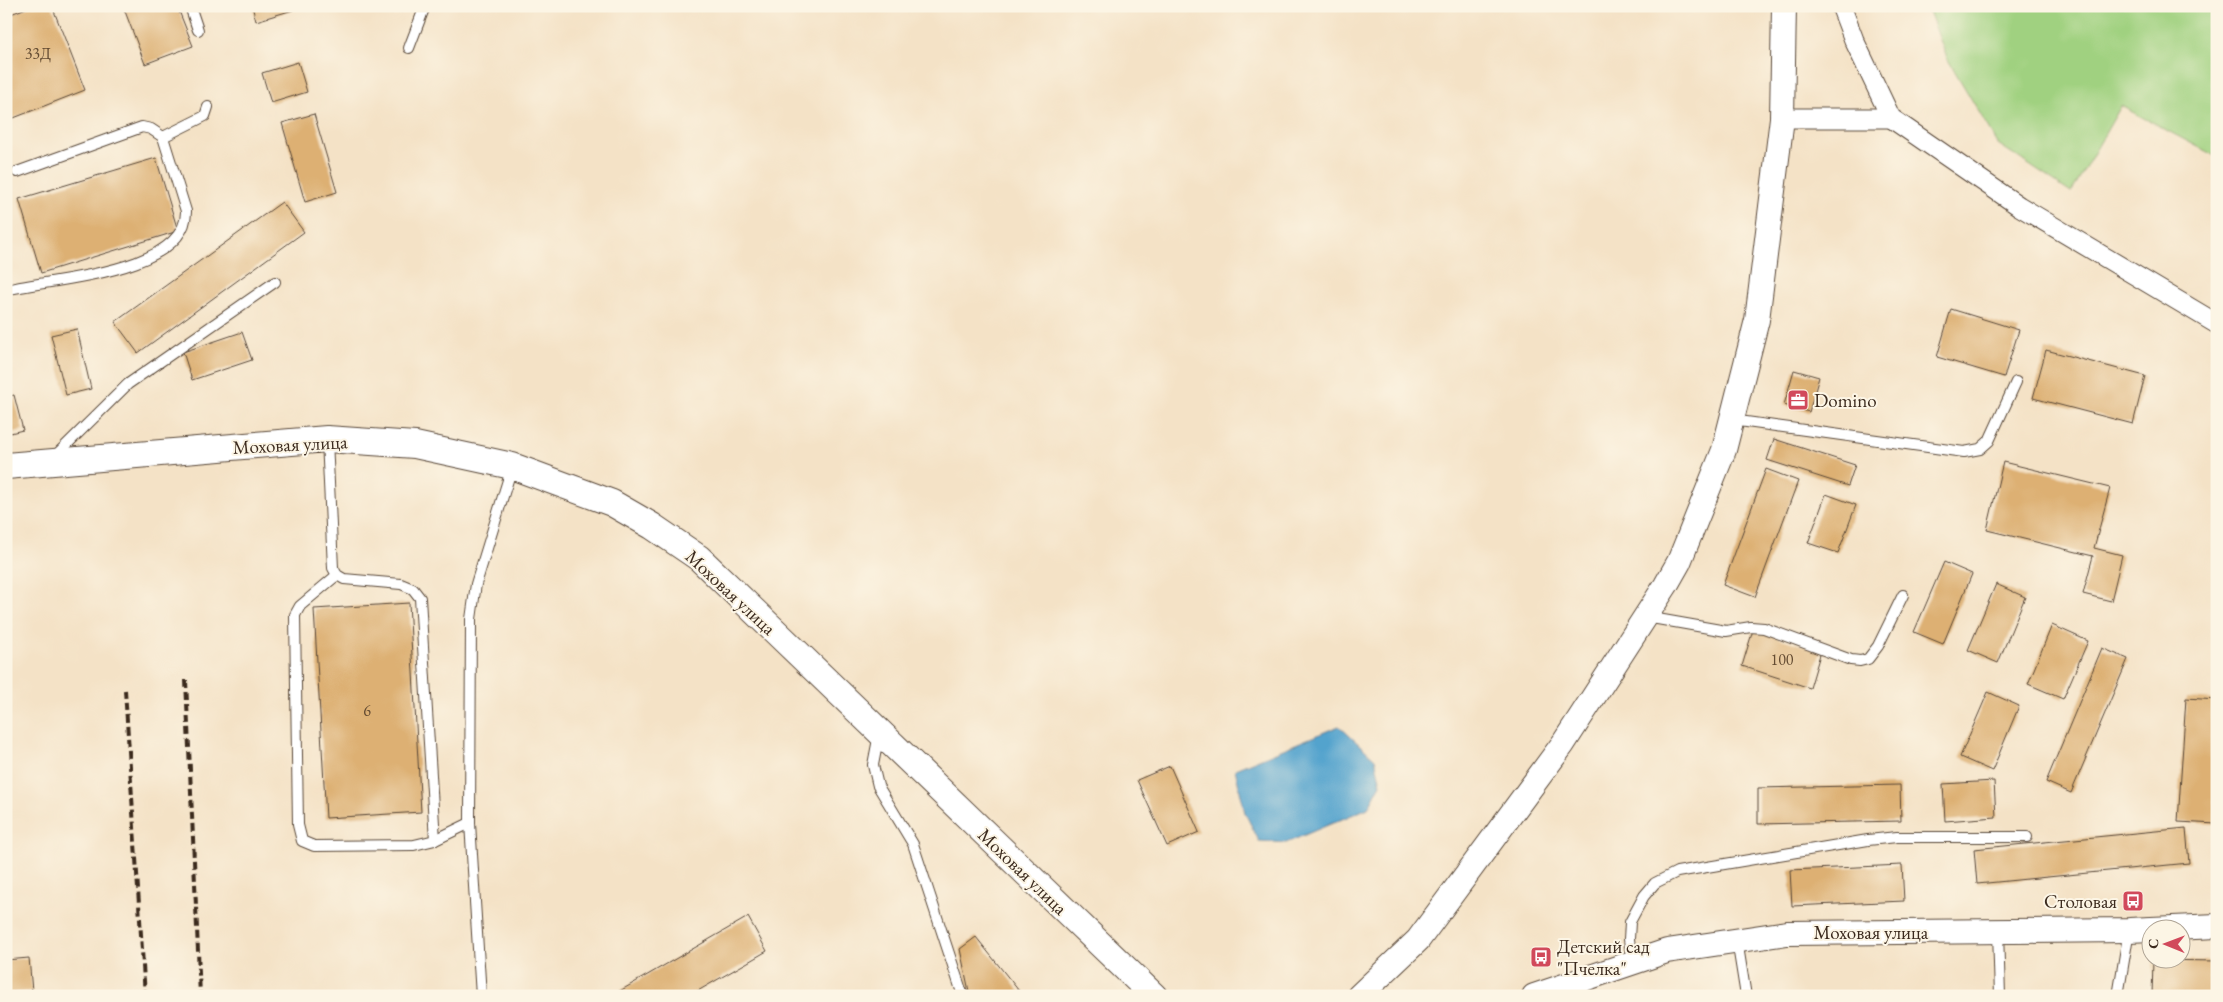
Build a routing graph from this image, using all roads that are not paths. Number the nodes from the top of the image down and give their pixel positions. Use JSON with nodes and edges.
{"nodes":[{"id":1,"x":190,"y":6,"type":"edge"},
{"id":2,"x":425,"y":6,"type":"edge"},
{"id":3,"x":1784,"y":6,"type":"edge"},
{"id":4,"x":1841,"y":6,"type":"edge"},
{"id":5,"x":198,"y":30,"type":"dead end"},
{"id":6,"x":409,"y":48,"type":"dead end"},
{"id":7,"x":208,"y":107,"type":"dead end"},
{"id":8,"x":1782,"y":118,"type":"junction"},
{"id":9,"x":1890,"y":118,"type":"junction"},
{"id":10,"x":163,"y":137,"type":"junction"},
{"id":11,"x":17,"y":172,"type":"dead end"},
{"id":12,"x":275,"y":282,"type":"dead end"},
{"id":13,"x":6,"y":290,"type":"edge"},
{"id":14,"x":2217,"y":324,"type":"edge"},
{"id":15,"x":2016,"y":382,"type":"dead end"},
{"id":16,"x":1732,"y":420,"type":"junction"},
{"id":17,"x":327,"y":439,"type":"junction"},
{"id":18,"x":48,"y":462,"type":"junction"},
{"id":19,"x":6,"y":466,"type":"edge"},
{"id":20,"x":512,"y":466,"type":"junction"},
{"id":21,"x":337,"y":575,"type":"junction"},
{"id":22,"x":1903,"y":595,"type":"dead end"},
{"id":23,"x":1645,"y":617,"type":"junction"},
{"id":24,"x":879,"y":733,"type":"junction"},
{"id":25,"x":470,"y":823,"type":"junction"},
{"id":26,"x":2027,"y":837,"type":"dead end"},
{"id":27,"x":435,"y":840,"type":"junction"},
{"id":28,"x":2217,"y":926,"type":"edge"},
{"id":29,"x":2129,"y":930,"type":"junction"},
{"id":30,"x":1998,"y":931,"type":"junction"},
{"id":31,"x":1737,"y":940,"type":"junction"},
{"id":32,"x":1632,"y":962,"type":"junction"},
{"id":33,"x":481,"y":996,"type":"edge"},
{"id":34,"x":962,"y":996,"type":"edge"},
{"id":35,"x":1154,"y":996,"type":"edge"},
{"id":36,"x":1360,"y":996,"type":"edge"},
{"id":37,"x":1534,"y":996,"type":"edge"},
{"id":38,"x":1746,"y":996,"type":"edge"},
{"id":39,"x":2000,"y":996,"type":"edge"},
{"id":40,"x":2118,"y":996,"type":"edge"}],
"edges":[{"from":1,"to":5,"type":"lane"},
{"from":2,"to":6,"type":"lane"},
{"from":3,"to":8,"type":"street"},
{"from":4,"to":9,"type":"street"},
{"from":7,"to":10,"type":"lane"},
{"from":8,"to":9,"type":"street"},
{"from":8,"to":16,"type":"street"},
{"from":9,"to":14,"type":"street"},
{"from":10,"to":11,"type":"lane"},
{"from":10,"to":13,"type":"lane"},
{"from":12,"to":18,"type":"lane"},
{"from":15,"to":16,"type":"lane"},
{"from":16,"to":23,"type":"street"},
{"from":17,"to":18,"type":"main road","name":"Моховая улица"},
{"from":17,"to":20,"type":"main road","name":"Моховая улица"},
{"from":17,"to":21,"type":"lane"},
{"from":18,"to":19,"type":"main road","name":"Моховая улица"},
{"from":20,"to":24,"type":"main road","name":"Моховая улица"},
{"from":20,"to":25,"type":"lane"},
{"from":21,"to":27,"type":"lane"},
{"from":21,"to":27,"type":"lane"},
{"from":22,"to":23,"type":"lane"},
{"from":23,"to":36,"type":"street"},
{"from":24,"to":34,"type":"lane"},
{"from":24,"to":35,"type":"main road","name":"Моховая улица"},
{"from":25,"to":27,"type":"lane"},
{"from":25,"to":33,"type":"lane"},
{"from":26,"to":32,"type":"lane"},
{"from":28,"to":29,"type":"street","name":"Моховая улица"},
{"from":29,"to":30,"type":"street","name":"Моховая улица"},
{"from":29,"to":40,"type":"lane"},
{"from":30,"to":31,"type":"street","name":"Моховая улица"},
{"from":30,"to":39,"type":"lane"},
{"from":31,"to":32,"type":"street","name":"Моховая улица"},
{"from":31,"to":38,"type":"lane"},
{"from":32,"to":37,"type":"street","name":"Моховая улица"}]}
